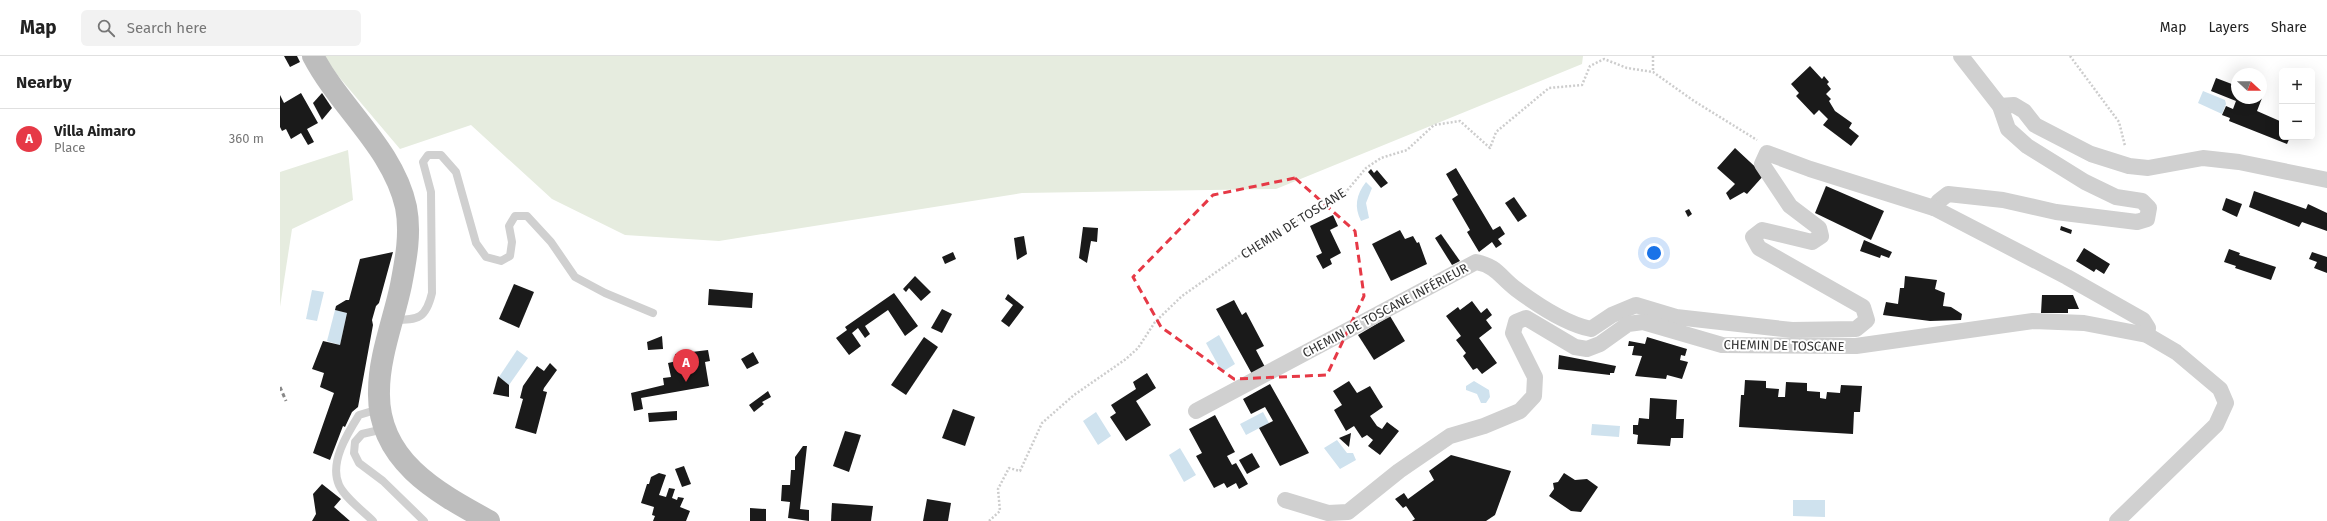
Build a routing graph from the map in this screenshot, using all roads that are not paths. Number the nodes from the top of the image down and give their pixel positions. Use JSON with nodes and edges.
{"nodes":[{"id":1,"x":313,"y":56,"type":"edge"},
{"id":2,"x":1961,"y":56,"type":"edge"},
{"id":3,"x":2000,"y":106,"type":"junction"},
{"id":4,"x":2327,"y":180,"type":"edge"},
{"id":5,"x":1934,"y":208,"type":"junction"},
{"id":6,"x":653,"y":313,"type":"dead end"},
{"id":7,"x":393,"y":320,"type":"junction"},
{"id":8,"x":2147,"y":334,"type":"junction"},
{"id":9,"x":1196,"y":411,"type":"dead end"},
{"id":10,"x":382,"y":419,"type":"junction"},
{"id":11,"x":1285,"y":500,"type":"dead end"},
{"id":12,"x":374,"y":521,"type":"edge"},
{"id":13,"x":424,"y":521,"type":"edge"},
{"id":14,"x":489,"y":521,"type":"edge"},
{"id":15,"x":2117,"y":521,"type":"edge"}],
"edges":[{"from":1,"to":7,"type":"main road"},
{"from":2,"to":3,"type":"street"},
{"from":3,"to":4,"type":"street"},
{"from":3,"to":5,"type":"street"},
{"from":5,"to":8,"type":"street"},
{"from":5,"to":9,"type":"street","name":"CHEMIN DE TOSCANE INFÉRIEUR"},
{"from":6,"to":7,"type":"lane"},
{"from":7,"to":10,"type":"main road"},
{"from":8,"to":11,"type":"street","name":"CHEMIN DE TOSCANE"},
{"from":8,"to":15,"type":"street"},
{"from":10,"to":12,"type":"lane"},
{"from":10,"to":13,"type":"lane"},
{"from":10,"to":14,"type":"main road"}]}
